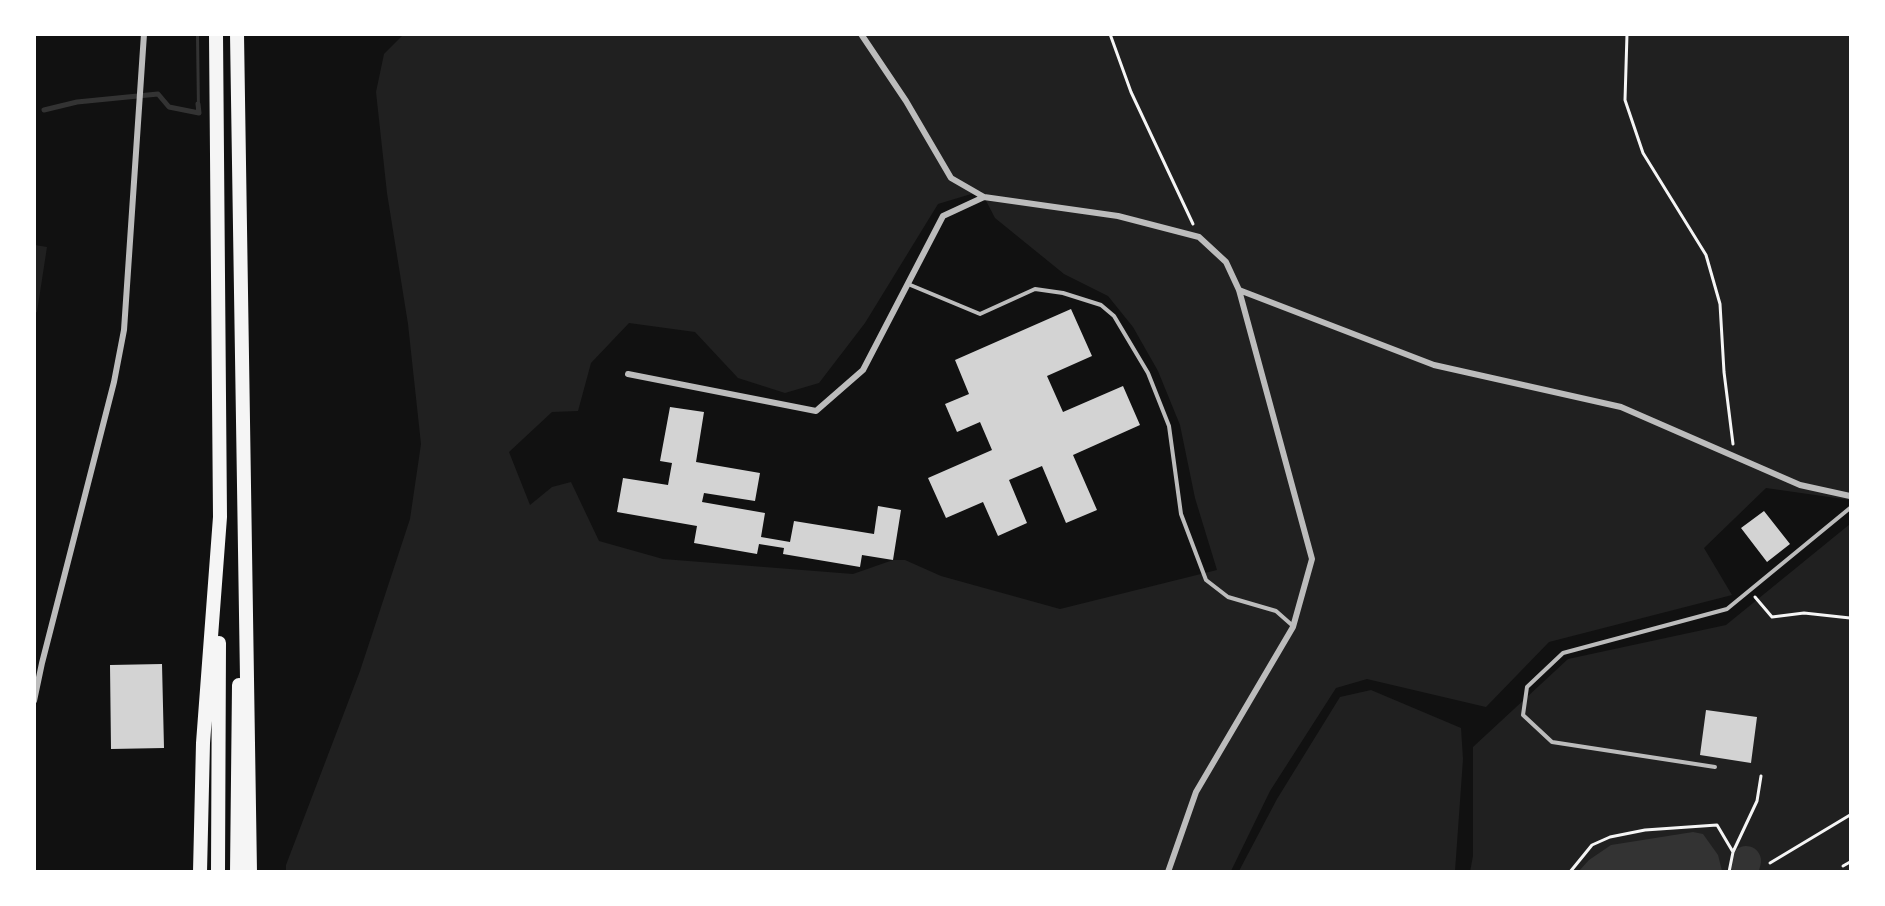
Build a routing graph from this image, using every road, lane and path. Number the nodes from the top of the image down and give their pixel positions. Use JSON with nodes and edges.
{"nodes":[{"id":1,"x":144,"y":34,"type":"edge"},
{"id":2,"x":216,"y":34,"type":"edge"},
{"id":3,"x":237,"y":34,"type":"edge"},
{"id":4,"x":861,"y":34,"type":"edge"},
{"id":5,"x":1110,"y":34,"type":"edge"},
{"id":6,"x":1627,"y":34,"type":"edge"},
{"id":7,"x":984,"y":197,"type":"junction"},
{"id":8,"x":1198,"y":237,"type":"junction"},
{"id":9,"x":908,"y":284,"type":"junction"},
{"id":10,"x":1239,"y":290,"type":"junction"},
{"id":11,"x":628,"y":374,"type":"dead end"},
{"id":12,"x":1735,"y":456,"type":"junction"},
{"id":13,"x":1851,"y":496,"type":"edge"},
{"id":14,"x":1851,"y":508,"type":"edge"},
{"id":15,"x":220,"y":517,"type":"junction"},
{"id":16,"x":245,"y":527,"type":"junction"},
{"id":17,"x":1750,"y":591,"type":"junction"},
{"id":18,"x":1851,"y":618,"type":"edge"},
{"id":19,"x":1293,"y":627,"type":"junction"},
{"id":20,"x":34,"y":701,"type":"edge"},
{"id":21,"x":1715,"y":767,"type":"dead end"},
{"id":22,"x":1761,"y":776,"type":"dead end"},
{"id":23,"x":1851,"y":815,"type":"edge"},
{"id":24,"x":1733,"y":852,"type":"junction"},
{"id":25,"x":1851,"y":862,"type":"edge"},
{"id":26,"x":1770,"y":863,"type":"dead end"},
{"id":27,"x":1843,"y":866,"type":"dead end"},
{"id":28,"x":200,"y":872,"type":"edge"},
{"id":29,"x":218,"y":872,"type":"edge"},
{"id":30,"x":237,"y":872,"type":"edge"},
{"id":31,"x":250,"y":872,"type":"edge"},
{"id":32,"x":1168,"y":872,"type":"edge"},
{"id":33,"x":1570,"y":872,"type":"edge"},
{"id":34,"x":1729,"y":872,"type":"edge"}],
"edges":[{"from":1,"to":20,"type":"street"},
{"from":2,"to":15,"type":"highway"},
{"from":3,"to":16,"type":"highway"},
{"from":4,"to":7,"type":"street"},
{"from":5,"to":8,"type":"path"},
{"from":6,"to":12,"type":"path"},
{"from":7,"to":8,"type":"street"},
{"from":7,"to":9,"type":"street"},
{"from":8,"to":10,"type":"street"},
{"from":9,"to":11,"type":"street"},
{"from":9,"to":19,"type":"lane"},
{"from":10,"to":12,"type":"street"},
{"from":10,"to":19,"type":"street"},
{"from":12,"to":13,"type":"street"},
{"from":14,"to":17,"type":"lane"},
{"from":15,"to":28,"type":"highway"},
{"from":15,"to":29,"type":"highway"},
{"from":16,"to":30,"type":"highway"},
{"from":16,"to":31,"type":"highway"},
{"from":17,"to":18,"type":"path"},
{"from":17,"to":21,"type":"lane"},
{"from":19,"to":32,"type":"street"},
{"from":22,"to":24,"type":"path"},
{"from":23,"to":26,"type":"path"},
{"from":24,"to":33,"type":"path"},
{"from":24,"to":34,"type":"path"},
{"from":25,"to":27,"type":"path"}]}
